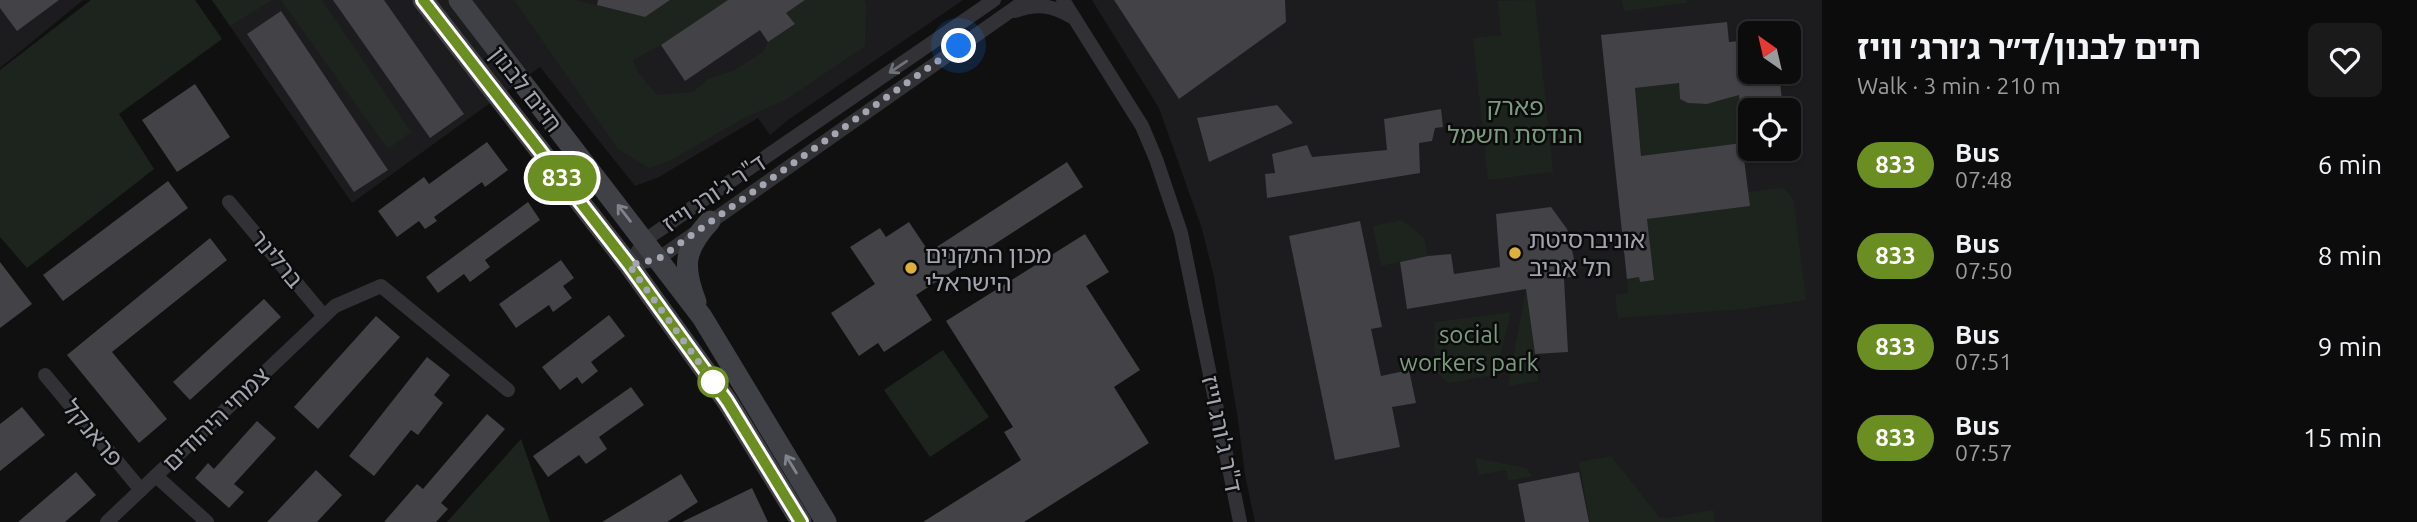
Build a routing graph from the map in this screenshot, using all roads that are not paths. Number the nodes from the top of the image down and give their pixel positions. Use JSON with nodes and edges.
{"nodes":[{"id":1,"x":423,"y":0,"type":"edge"},
{"id":2,"x":459,"y":0,"type":"edge"},
{"id":3,"x":994,"y":0,"type":"edge"},
{"id":4,"x":1026,"y":0,"type":"edge"},
{"id":5,"x":1063,"y":0,"type":"edge"},
{"id":6,"x":1001,"y":17,"type":"junction"},
{"id":7,"x":1082,"y":28,"type":"junction"},
{"id":8,"x":229,"y":202,"type":"dead end"},
{"id":9,"x":710,"y":221,"type":"junction"},
{"id":10,"x":645,"y":240,"type":"junction"},
{"id":11,"x":658,"y":259,"type":"junction"},
{"id":12,"x":629,"y":265,"type":"junction"},
{"id":13,"x":324,"y":316,"type":"junction"},
{"id":14,"x":702,"y":317,"type":"junction"},
{"id":15,"x":45,"y":375,"type":"dead end"},
{"id":16,"x":508,"y":390,"type":"dead end"},
{"id":17,"x":156,"y":476,"type":"junction"},
{"id":18,"x":141,"y":490,"type":"junction"},
{"id":19,"x":107,"y":522,"type":"edge"},
{"id":20,"x":207,"y":522,"type":"edge"},
{"id":21,"x":801,"y":522,"type":"edge"},
{"id":22,"x":826,"y":522,"type":"edge"},
{"id":23,"x":1240,"y":522,"type":"edge"}],
"edges":[{"from":1,"to":12,"type":"main road","name":"חיים לבנון"},
{"from":10,"to":2,"type":"main road","name":"חיים לבנון","one_way":true},
{"from":3,"to":10,"type":"street","name":"ד\"ר ג'ורג וייז","one_way":true},
{"from":4,"to":6,"type":"street","name":"ד\"ר ג'ורג וייז"},
{"from":5,"to":7,"type":"street","name":"ד\"ר ג'ורג וייז"},
{"from":6,"to":7,"type":"street"},
{"from":6,"to":9,"type":"street","name":"ד\"ר ג'ורג וייז"},
{"from":7,"to":23,"type":"street","name":"ד\"ר ג'ורג וייז"},
{"from":8,"to":13,"type":"street","name":"ברלינר"},
{"from":9,"to":11,"type":"street","name":"ד\"ר ג'ורג וייז"},
{"from":9,"to":14,"type":"main road"},
{"from":10,"to":11,"type":"main road","name":"חיים לבנון"},
{"from":10,"to":12,"type":"street","name":"ד\"ר ג'ורג וייז"},
{"from":11,"to":12,"type":"street","name":"ד\"ר ג'ורג וייז"},
{"from":11,"to":14,"type":"main road","name":"חיים לבנון"},
{"from":12,"to":21,"type":"main road","name":"חיים לבנון"},
{"from":13,"to":16,"type":"street","name":"צמחי היהודים"},
{"from":13,"to":17,"type":"street","name":"צמחי היהודים"},
{"from":22,"to":14,"type":"main road","name":"חיים לבנון","one_way":true},
{"from":15,"to":18,"type":"street","name":"פראנקל"},
{"from":17,"to":18,"type":"street","name":"צמחי היהודים"},
{"from":17,"to":20,"type":"street"},
{"from":18,"to":19,"type":"street","name":"צמחי היהודים"}]}
